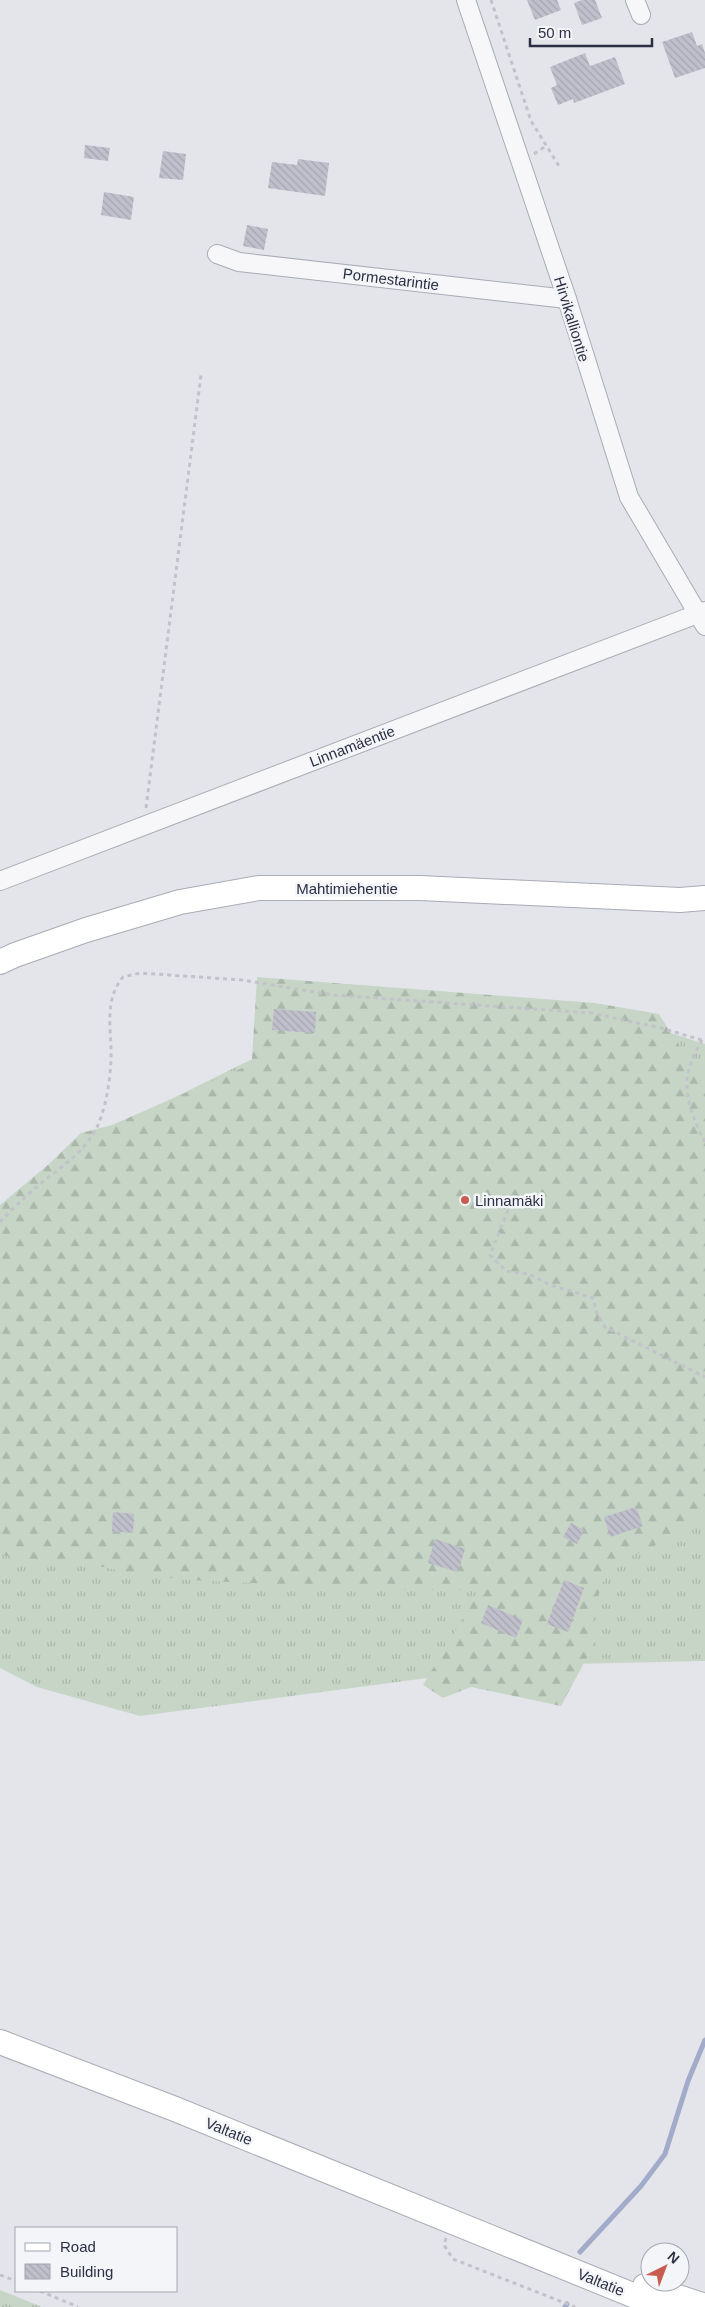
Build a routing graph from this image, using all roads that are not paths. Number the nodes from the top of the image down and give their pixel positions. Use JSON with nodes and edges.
{"nodes":[{"id":1,"x":466,"y":0,"type":"edge"},
{"id":2,"x":217,"y":254,"type":"dead end"},
{"id":3,"x":567,"y":299,"type":"junction"},
{"id":4,"x":702,"y":617,"type":"edge"},
{"id":5,"x":0,"y":881,"type":"edge"},
{"id":6,"x":705,"y":898,"type":"edge"},
{"id":7,"x":0,"y":962,"type":"edge"},
{"id":8,"x":0,"y":2042,"type":"edge"},
{"id":9,"x":453,"y":2221,"type":"junction"},
{"id":10,"x":705,"y":2306,"type":"edge"},
{"id":11,"x":662,"y":2307,"type":"edge"}],
"edges":[{"from":1,"to":3,"type":"street","name":"Hirvikalliontie"},
{"from":2,"to":3,"type":"street","name":"Pormestarintie"},
{"from":3,"to":4,"type":"street","name":"Hirvikalliontie"},
{"from":4,"to":5,"type":"street","name":"Linnamäentie"},
{"from":6,"to":7,"type":"main road","name":"Mahtimiehentie"},
{"from":8,"to":9,"type":"main road","name":"Valtatie"},
{"from":9,"to":10,"type":"main road","name":"Valtatie"},
{"from":9,"to":11,"type":"main road","name":"Valtatie"}]}
